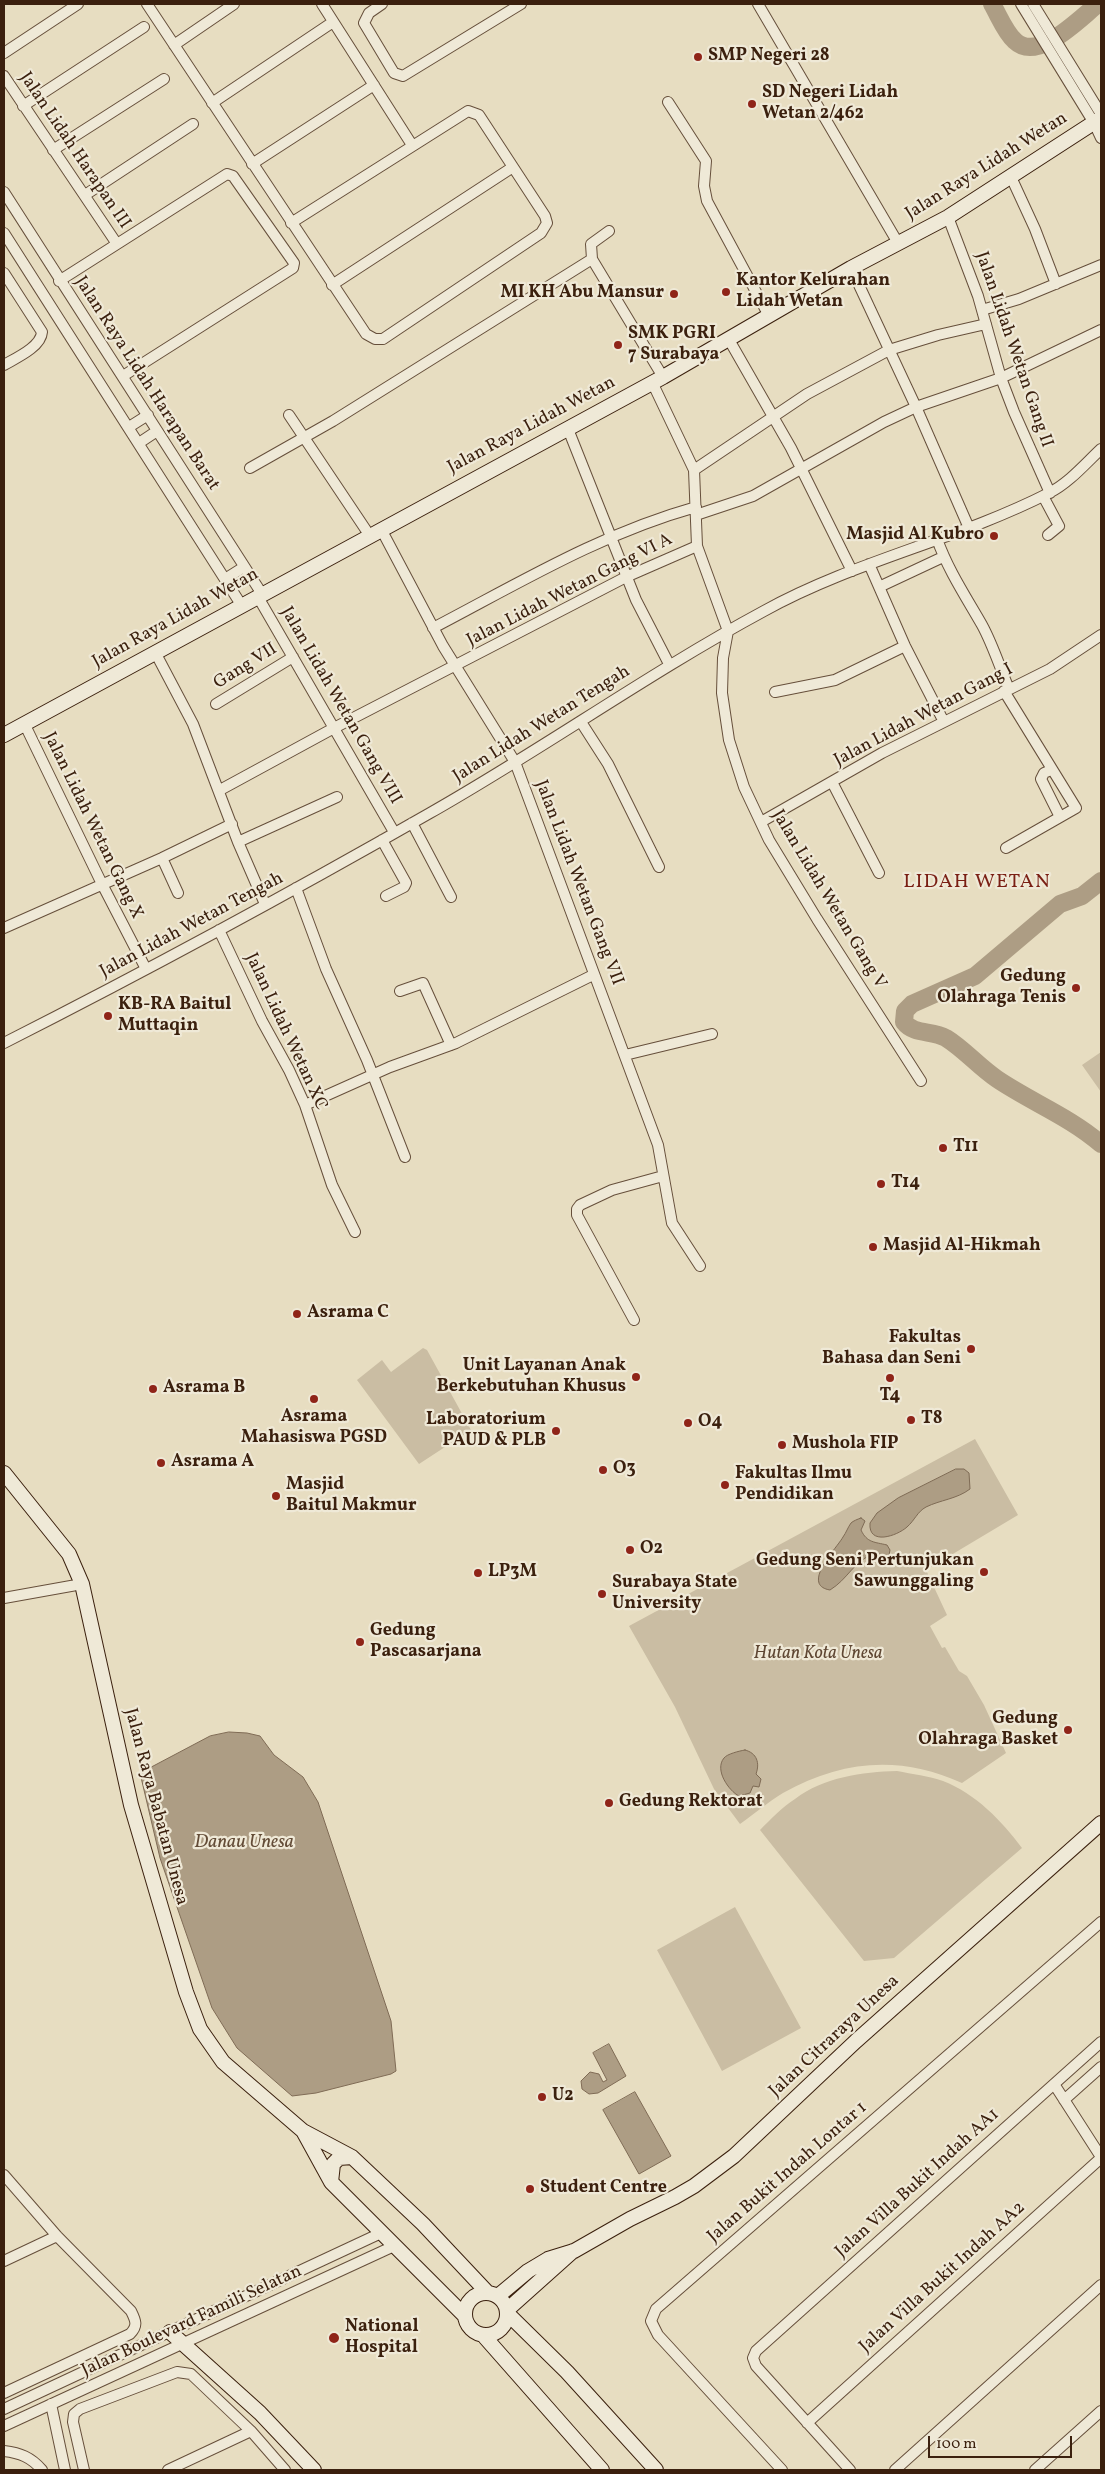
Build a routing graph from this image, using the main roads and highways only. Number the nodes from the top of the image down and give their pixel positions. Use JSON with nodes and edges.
{"nodes":[{"id":1,"x":1099,"y":118,"type":"edge"},
{"id":2,"x":4,"y":722,"type":"edge"},
{"id":3,"x":24,"y":723,"type":"junction"},
{"id":4,"x":4,"y":735,"type":"edge"},
{"id":5,"x":4,"y":1473,"type":"edge"},
{"id":6,"x":1101,"y":1823,"type":"edge"},
{"id":7,"x":303,"y":2131,"type":"junction"},
{"id":8,"x":352,"y":2158,"type":"junction"},
{"id":9,"x":331,"y":2182,"type":"junction"},
{"id":10,"x":574,"y":2250,"type":"junction"},
{"id":11,"x":489,"y":2291,"type":"junction"},
{"id":12,"x":460,"y":2311,"type":"junction"},
{"id":13,"x":507,"y":2312,"type":"junction"},
{"id":14,"x":170,"y":2332,"type":"road end"},
{"id":15,"x":483,"y":2335,"type":"junction"},
{"id":16,"x":314,"y":2470,"type":"edge"},
{"id":17,"x":602,"y":2470,"type":"edge"},
{"id":18,"x":656,"y":2470,"type":"edge"}],
"edges":[{"from":1,"to":3,"type":"main road","name":"Jalan Raya Lidah Wetan"},
{"from":2,"to":3,"type":"main road"},
{"from":3,"to":4,"type":"main road","name":"Jalan Raya Lidah Wetan"},
{"from":5,"to":7,"type":"main road","name":"Jalan Raya Babatan Unesa"},
{"from":6,"to":10,"type":"main road","name":"Jalan Citraraya Unesa"},
{"from":7,"to":8,"type":"main road"},
{"from":7,"to":9,"type":"main road"},
{"from":8,"to":9,"type":"main road"},
{"from":8,"to":11,"type":"main road"},
{"from":9,"to":12,"type":"main road"},
{"from":10,"to":11,"type":"main road","name":"Jalan Citraraya Unesa"},
{"from":10,"to":13,"type":"main road","name":"Jalan Citraraya Unesa"},
{"from":11,"to":12,"type":"main road"},
{"from":11,"to":13,"type":"main road"},
{"from":12,"to":15,"type":"main road"},
{"from":13,"to":15,"type":"main road"},
{"from":13,"to":18,"type":"main road"},
{"from":14,"to":16,"type":"main road"},
{"from":15,"to":17,"type":"main road"}]}
